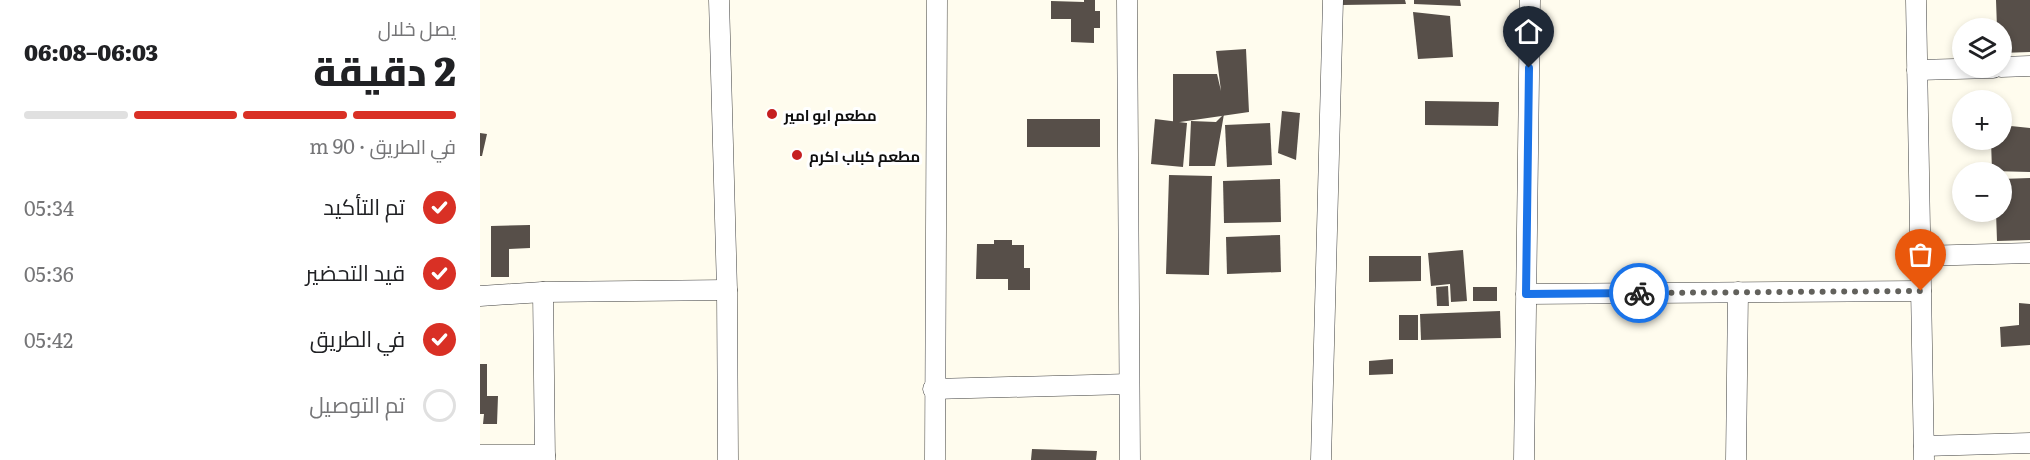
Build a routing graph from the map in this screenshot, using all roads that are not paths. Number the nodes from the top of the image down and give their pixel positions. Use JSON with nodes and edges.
{"nodes":[{"id":1,"x":719,"y":0,"type":"edge"},
{"id":2,"x":938,"y":0,"type":"edge"},
{"id":3,"x":1127,"y":0,"type":"edge"},
{"id":4,"x":1332,"y":0,"type":"edge"},
{"id":5,"x":1530,"y":0,"type":"edge"},
{"id":6,"x":1916,"y":0,"type":"edge"},
{"id":7,"x":2030,"y":66,"type":"edge"},
{"id":8,"x":2012,"y":67,"type":"edge"},
{"id":9,"x":1952,"y":69,"type":"edge"},
{"id":10,"x":1917,"y":70,"type":"junction"},
{"id":11,"x":2030,"y":253,"type":"edge"},
{"id":12,"x":1920,"y":256,"type":"junction"},
{"id":13,"x":727,"y":290,"type":"junction"},
{"id":14,"x":1921,"y":291,"type":"junction"},
{"id":15,"x":543,"y":292,"type":"junction"},
{"id":16,"x":1738,"y":292,"type":"junction"},
{"id":17,"x":1526,"y":294,"type":"junction"},
{"id":18,"x":480,"y":296,"type":"edge"},
{"id":19,"x":1130,"y":384,"type":"junction"},
{"id":20,"x":933,"y":389,"type":"junction"},
{"id":21,"x":2030,"y":443,"type":"edge"},
{"id":22,"x":1924,"y":453,"type":"edge"},
{"id":23,"x":480,"y":455,"type":"edge"},
{"id":24,"x":545,"y":458,"type":"edge"},
{"id":25,"x":728,"y":460,"type":"edge"},
{"id":26,"x":935,"y":460,"type":"edge"},
{"id":27,"x":1130,"y":460,"type":"edge"},
{"id":28,"x":1321,"y":460,"type":"edge"},
{"id":29,"x":1524,"y":460,"type":"edge"},
{"id":30,"x":1736,"y":460,"type":"edge"}],
"edges":[{"from":1,"to":13,"type":"street"},
{"from":2,"to":20,"type":"street"},
{"from":3,"to":19,"type":"street"},
{"from":4,"to":28,"type":"street"},
{"from":5,"to":17,"type":"street"},
{"from":6,"to":10,"type":"street"},
{"from":7,"to":8,"type":"street"},
{"from":9,"to":10,"type":"street"},
{"from":10,"to":12,"type":"street"},
{"from":11,"to":12,"type":"street"},
{"from":12,"to":14,"type":"street"},
{"from":13,"to":15,"type":"street"},
{"from":13,"to":25,"type":"street"},
{"from":14,"to":16,"type":"street"},
{"from":14,"to":22,"type":"street"},
{"from":15,"to":18,"type":"street"},
{"from":15,"to":24,"type":"street"},
{"from":16,"to":17,"type":"street"},
{"from":16,"to":30,"type":"street"},
{"from":17,"to":29,"type":"street"},
{"from":19,"to":20,"type":"street"},
{"from":19,"to":27,"type":"street"},
{"from":20,"to":26,"type":"street"},
{"from":21,"to":22,"type":"street"},
{"from":23,"to":24,"type":"street"}]}
